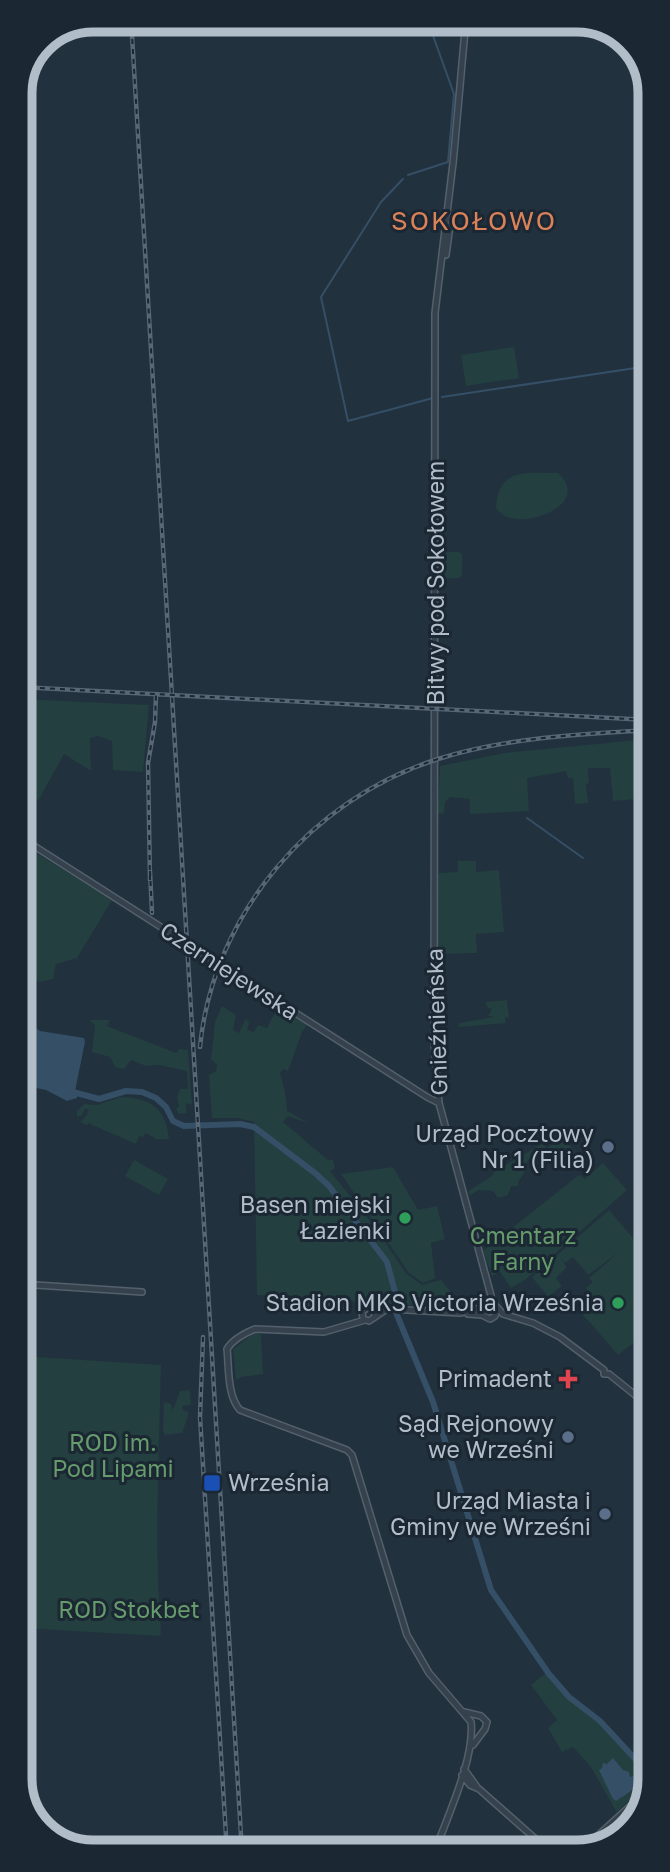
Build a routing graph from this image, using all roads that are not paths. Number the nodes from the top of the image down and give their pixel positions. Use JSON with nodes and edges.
{"nodes":[{"id":1,"x":465,"y":32,"type":"edge"},
{"id":2,"x":435,"y":762,"type":"joint"},
{"id":3,"x":32,"y":845,"type":"edge"},
{"id":4,"x":439,"y":1103,"type":"junction"},
{"id":5,"x":485,"y":1276,"type":"junction"},
{"id":6,"x":32,"y":1285,"type":"edge"},
{"id":7,"x":142,"y":1292,"type":"dead end"},
{"id":8,"x":275,"y":1301,"type":"dead end"},
{"id":9,"x":493,"y":1303,"type":"junction"},
{"id":10,"x":345,"y":1306,"type":"dead end"},
{"id":11,"x":372,"y":1308,"type":"junction"},
{"id":12,"x":391,"y":1308,"type":"junction"},
{"id":13,"x":482,"y":1309,"type":"junction"},
{"id":14,"x":496,"y":1313,"type":"junction"},
{"id":15,"x":375,"y":1317,"type":"junction"},
{"id":16,"x":363,"y":1318,"type":"junction"},
{"id":17,"x":638,"y":1398,"type":"edge"},
{"id":18,"x":473,"y":1719,"type":"junction"},
{"id":19,"x":473,"y":1730,"type":"junction"},
{"id":20,"x":481,"y":1731,"type":"junction"},
{"id":21,"x":470,"y":1751,"type":"junction"},
{"id":22,"x":463,"y":1772,"type":"junction"},
{"id":23,"x":470,"y":1784,"type":"junction"},
{"id":24,"x":479,"y":1789,"type":"junction"},
{"id":25,"x":456,"y":1792,"type":"junction"},
{"id":26,"x":633,"y":1803,"type":"edge"},
{"id":27,"x":596,"y":1837,"type":"edge"},
{"id":28,"x":439,"y":1840,"type":"edge"},
{"id":29,"x":537,"y":1840,"type":"edge"}],
"edges":[{"from":1,"to":2,"type":"street","name":"Bitwy pod Sokołowem"},
{"from":2,"to":4,"type":"street","name":"Gnieźnieńska"},
{"from":3,"to":4,"type":"street","name":"Czerniejewska"},
{"from":4,"to":5,"type":"street","name":"Gnieźnieńska"},
{"from":5,"to":9,"type":"street","name":"Gnieźnieńska"},
{"from":5,"to":13,"type":"street","name":"Gnieźnieńska"},
{"from":6,"to":7,"type":"street"},
{"from":8,"to":10,"type":"street"},
{"from":9,"to":13,"type":"street"},
{"from":9,"to":14,"type":"street","name":"Gnieźnieńska"},
{"from":11,"to":12,"type":"street"},
{"from":11,"to":15,"type":"street"},
{"from":11,"to":16,"type":"street"},
{"from":12,"to":13,"type":"street"},
{"from":12,"to":15,"type":"street"},
{"from":13,"to":14,"type":"street"},
{"from":14,"to":17,"type":"street"},
{"from":15,"to":16,"type":"street"},
{"from":16,"to":18,"type":"street"},
{"from":18,"to":19,"type":"street"},
{"from":18,"to":20,"type":"street"},
{"from":19,"to":20,"type":"street"},
{"from":19,"to":21,"type":"street"},
{"from":20,"to":21,"type":"street"},
{"from":21,"to":22,"type":"street"},
{"from":22,"to":23,"type":"street"},
{"from":22,"to":24,"type":"street"},
{"from":22,"to":25,"type":"street"},
{"from":23,"to":24,"type":"street"},
{"from":23,"to":25,"type":"street"},
{"from":24,"to":29,"type":"street"},
{"from":25,"to":28,"type":"street"},
{"from":26,"to":27,"type":"street"}]}
